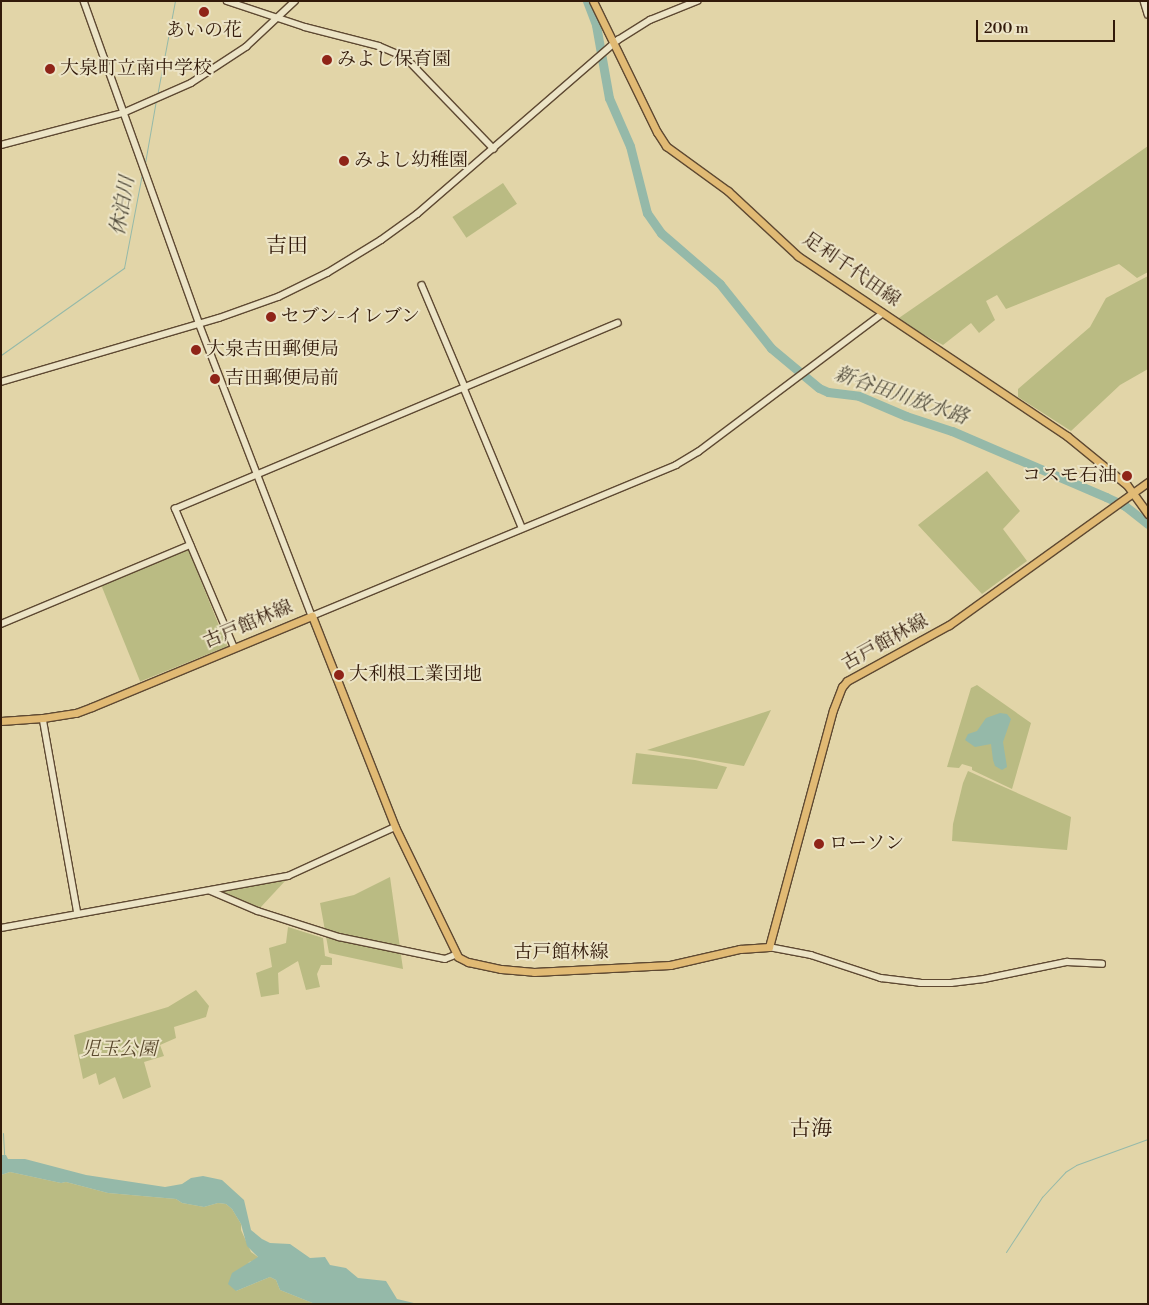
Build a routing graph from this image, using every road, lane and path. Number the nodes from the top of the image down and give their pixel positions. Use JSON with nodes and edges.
{"nodes":[{"id":1,"x":84,"y":1,"type":"edge"},
{"id":2,"x":227,"y":1,"type":"edge"},
{"id":3,"x":295,"y":1,"type":"edge"},
{"id":4,"x":593,"y":1,"type":"edge"},
{"id":5,"x":697,"y":1,"type":"edge"},
{"id":6,"x":1144,"y":1,"type":"edge"},
{"id":7,"x":1148,"y":14,"type":"edge"},
{"id":8,"x":279,"y":19,"type":"junction"},
{"id":9,"x":614,"y":43,"type":"junction"},
{"id":10,"x":123,"y":113,"type":"junction"},
{"id":11,"x":1,"y":145,"type":"edge"},
{"id":12,"x":494,"y":149,"type":"junction"},
{"id":13,"x":422,"y":285,"type":"dead end"},
{"id":14,"x":883,"y":313,"type":"junction"},
{"id":15,"x":617,"y":323,"type":"dead end"},
{"id":16,"x":199,"y":324,"type":"junction"},
{"id":17,"x":1,"y":382,"type":"edge"},
{"id":18,"x":465,"y":388,"type":"junction"},
{"id":19,"x":257,"y":474,"type":"junction"},
{"id":20,"x":1148,"y":482,"type":"edge"},
{"id":21,"x":1133,"y":492,"type":"junction"},
{"id":22,"x":1148,"y":514,"type":"edge"},
{"id":23,"x":522,"y":527,"type":"junction"},
{"id":24,"x":190,"y":545,"type":"junction"},
{"id":25,"x":312,"y":616,"type":"junction"},
{"id":26,"x":1,"y":624,"type":"edge"},
{"id":27,"x":234,"y":648,"type":"junction"},
{"id":28,"x":44,"y":718,"type":"junction"},
{"id":29,"x":1,"y":721,"type":"edge"},
{"id":30,"x":395,"y":827,"type":"junction"},
{"id":31,"x":211,"y":890,"type":"junction"},
{"id":32,"x":78,"y":914,"type":"junction"},
{"id":33,"x":1,"y":928,"type":"edge"},
{"id":34,"x":769,"y":947,"type":"junction"},
{"id":35,"x":454,"y":955,"type":"junction"},
{"id":36,"x":1102,"y":964,"type":"dead end"}],
"edges":[{"from":1,"to":10,"type":"street"},
{"from":2,"to":8,"type":"street"},
{"from":3,"to":8,"type":"street"},
{"from":4,"to":9,"type":"main road","name":"足利千代田線"},
{"from":5,"to":9,"type":"street"},
{"from":6,"to":7,"type":"street"},
{"from":8,"to":10,"type":"street"},
{"from":8,"to":12,"type":"street"},
{"from":9,"to":12,"type":"street"},
{"from":9,"to":14,"type":"main road","name":"足利千代田線"},
{"from":10,"to":11,"type":"street"},
{"from":10,"to":16,"type":"street"},
{"from":12,"to":16,"type":"street"},
{"from":13,"to":18,"type":"street"},
{"from":14,"to":21,"type":"main road","name":"足利千代田線"},
{"from":14,"to":23,"type":"street"},
{"from":15,"to":18,"type":"street"},
{"from":16,"to":17,"type":"street"},
{"from":16,"to":19,"type":"street"},
{"from":18,"to":19,"type":"street"},
{"from":18,"to":23,"type":"street"},
{"from":19,"to":24,"type":"street"},
{"from":19,"to":25,"type":"street"},
{"from":20,"to":21,"type":"main road"},
{"from":21,"to":22,"type":"main road","name":"足利千代田線"},
{"from":21,"to":34,"type":"main road","name":"古戸館林線"},
{"from":23,"to":25,"type":"street"},
{"from":24,"to":26,"type":"street"},
{"from":24,"to":27,"type":"street"},
{"from":25,"to":27,"type":"main road","name":"古戸館林線"},
{"from":25,"to":30,"type":"main road","name":"古戸館林線"},
{"from":27,"to":28,"type":"main road","name":"古戸館林線"},
{"from":28,"to":29,"type":"main road","name":"古戸館林線"},
{"from":28,"to":32,"type":"street"},
{"from":30,"to":31,"type":"street"},
{"from":30,"to":35,"type":"main road","name":"古戸館林線"},
{"from":31,"to":32,"type":"street"},
{"from":31,"to":35,"type":"street"},
{"from":32,"to":33,"type":"street"},
{"from":34,"to":35,"type":"main road","name":"古戸館林線"},
{"from":34,"to":36,"type":"street"}]}
